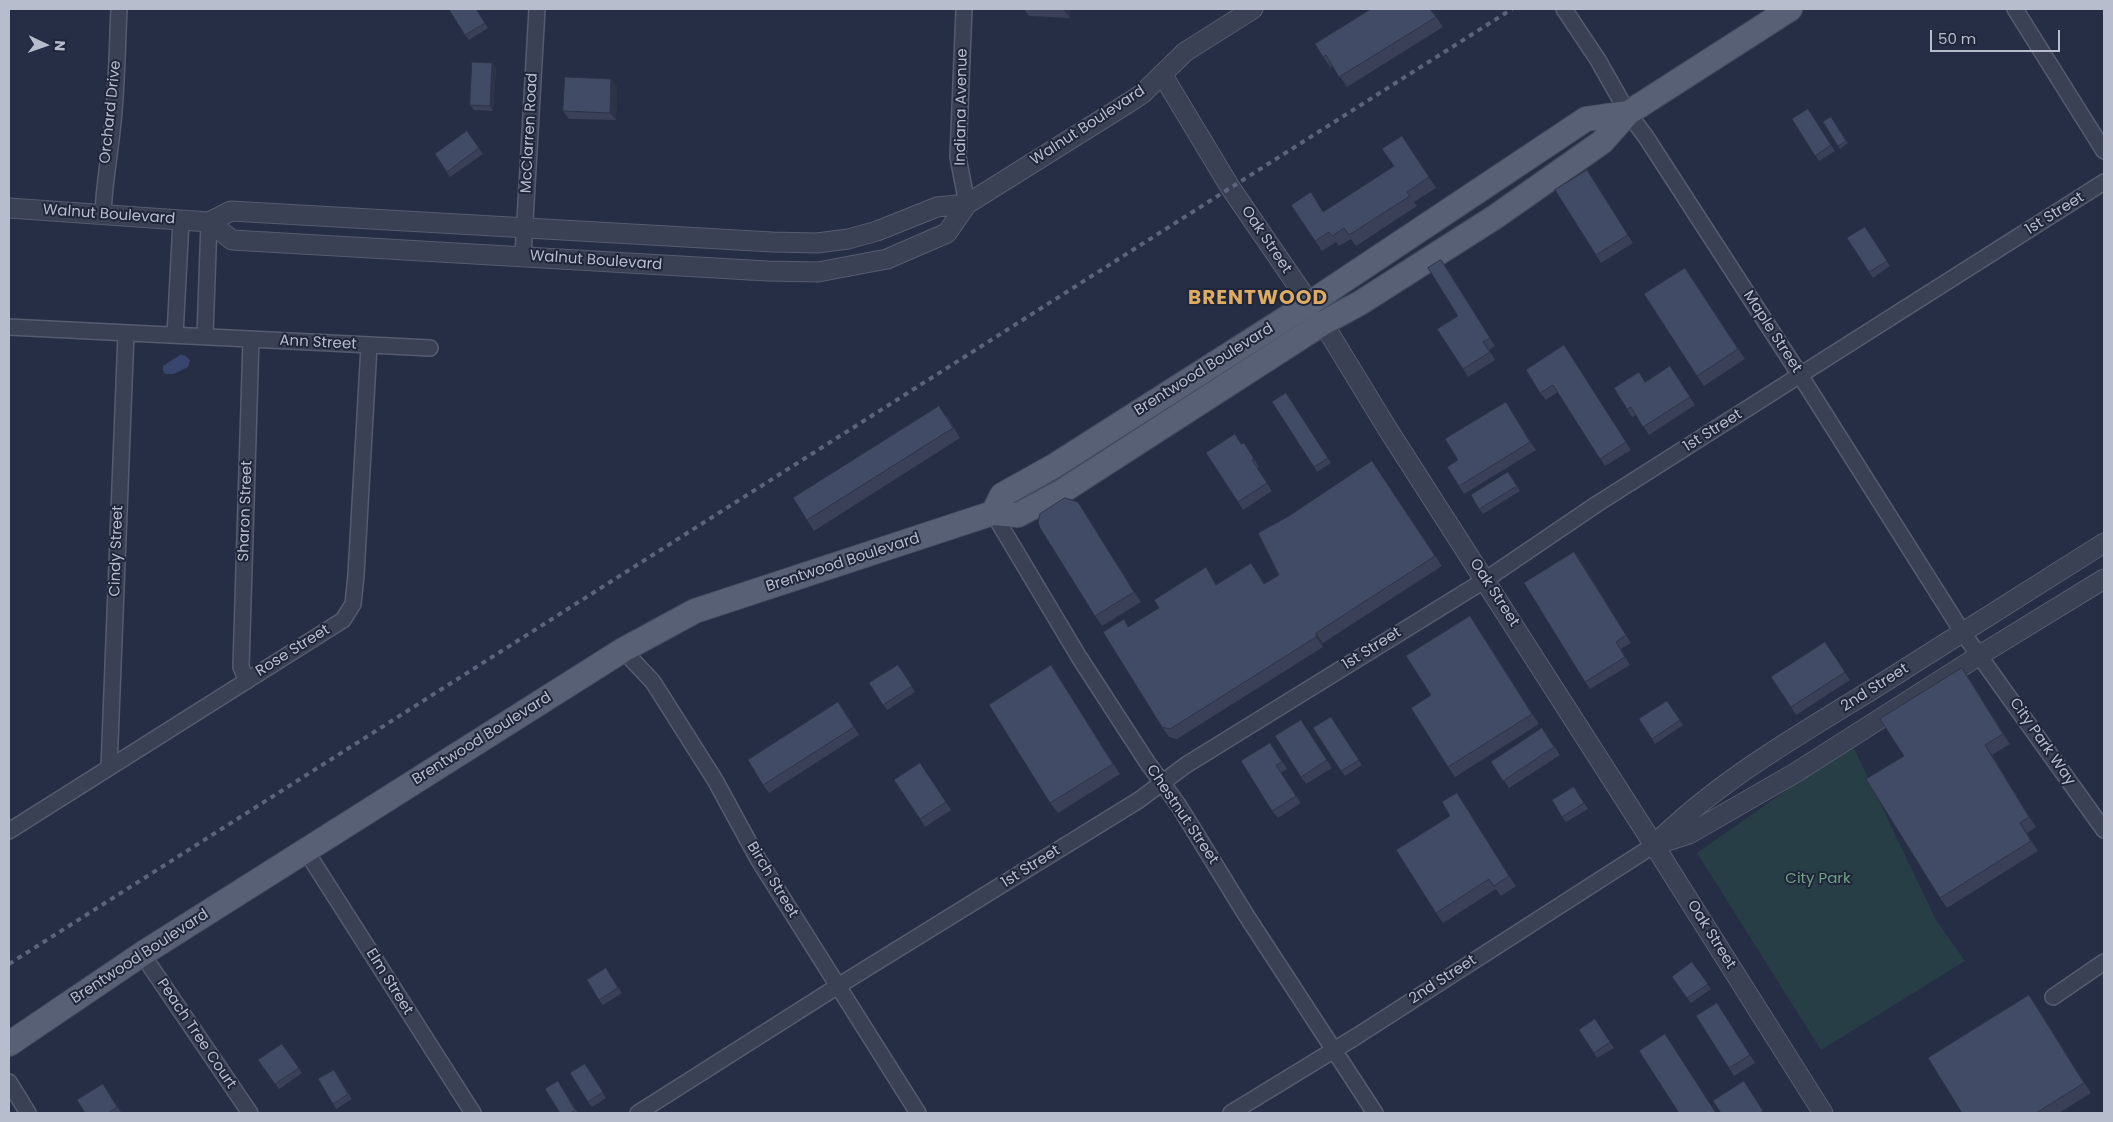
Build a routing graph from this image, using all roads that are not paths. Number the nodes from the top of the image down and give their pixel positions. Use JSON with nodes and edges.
{"nodes":[{"id":1,"x":119,"y":9,"type":"edge"},
{"id":2,"x":537,"y":9,"type":"edge"},
{"id":3,"x":964,"y":9,"type":"edge"},
{"id":4,"x":1253,"y":9,"type":"edge"},
{"id":5,"x":1564,"y":9,"type":"edge"},
{"id":6,"x":1790,"y":9,"type":"edge"},
{"id":7,"x":2015,"y":9,"type":"edge"},
{"id":8,"x":1162,"y":74,"type":"junction"},
{"id":9,"x":1628,"y":113,"type":"junction"},
{"id":10,"x":2104,"y":151,"type":"edge"},
{"id":11,"x":2104,"y":182,"type":"edge"},
{"id":12,"x":967,"y":204,"type":"junction"},
{"id":13,"x":9,"y":208,"type":"edge"},
{"id":14,"x":102,"y":214,"type":"junction"},
{"id":15,"x":181,"y":221,"type":"junction"},
{"id":16,"x":210,"y":222,"type":"junction"},
{"id":17,"x":525,"y":227,"type":"junction"},
{"id":18,"x":523,"y":256,"type":"junction"},
{"id":19,"x":1310,"y":303,"type":"junction"},
{"id":20,"x":1323,"y":323,"type":"junction"},
{"id":21,"x":9,"y":327,"type":"edge"},
{"id":22,"x":126,"y":333,"type":"junction"},
{"id":23,"x":175,"y":335,"type":"junction"},
{"id":24,"x":205,"y":336,"type":"junction"},
{"id":25,"x":251,"y":339,"type":"junction"},
{"id":26,"x":369,"y":346,"type":"junction"},
{"id":27,"x":430,"y":348,"type":"dead end"},
{"id":28,"x":1800,"y":375,"type":"junction"},
{"id":29,"x":993,"y":514,"type":"junction"},
{"id":30,"x":2104,"y":543,"type":"edge"},
{"id":31,"x":2104,"y":579,"type":"edge"},
{"id":32,"x":1485,"y":580,"type":"junction"},
{"id":33,"x":1963,"y":633,"type":"junction"},
{"id":34,"x":623,"y":650,"type":"junction"},
{"id":35,"x":1980,"y":655,"type":"junction"},
{"id":36,"x":247,"y":681,"type":"junction"},
{"id":37,"x":109,"y":768,"type":"junction"},
{"id":38,"x":1162,"y":783,"type":"junction"},
{"id":39,"x":2104,"y":830,"type":"edge"},
{"id":40,"x":9,"y":831,"type":"edge"},
{"id":41,"x":1654,"y":845,"type":"junction"},
{"id":42,"x":306,"y":850,"type":"junction"},
{"id":43,"x":142,"y":954,"type":"junction"},
{"id":44,"x":2104,"y":962,"type":"edge"},
{"id":45,"x":838,"y":986,"type":"junction"},
{"id":46,"x":2053,"y":996,"type":"dead end"},
{"id":47,"x":9,"y":1044,"type":"edge"},
{"id":48,"x":1334,"y":1050,"type":"junction"},
{"id":49,"x":9,"y":1082,"type":"edge"},
{"id":50,"x":654,"y":1109,"type":"edge"},
{"id":51,"x":28,"y":1113,"type":"edge"},
{"id":52,"x":250,"y":1113,"type":"edge"},
{"id":53,"x":472,"y":1113,"type":"edge"},
{"id":54,"x":638,"y":1113,"type":"edge"},
{"id":55,"x":918,"y":1113,"type":"edge"},
{"id":56,"x":1231,"y":1113,"type":"edge"},
{"id":57,"x":1374,"y":1113,"type":"edge"},
{"id":58,"x":1823,"y":1113,"type":"edge"}],
"edges":[{"from":1,"to":14,"type":"street","name":"Orchard Drive"},
{"from":2,"to":17,"type":"street","name":"McClarren Road"},
{"from":3,"to":12,"type":"street","name":"Indiana Avenue"},
{"from":4,"to":8,"type":"street","name":"Walnut Boulevard"},
{"from":5,"to":9,"type":"street","name":"Maple Street"},
{"from":6,"to":9,"type":"main road","name":"Brentwood Boulevard"},
{"from":7,"to":10,"type":"street"},
{"from":8,"to":12,"type":"street","name":"Walnut Boulevard"},
{"from":8,"to":19,"type":"street","name":"Oak Street"},
{"from":9,"to":19,"type":"main road","name":"Brentwood Boulevard"},
{"from":9,"to":20,"type":"main road","name":"Brentwood Boulevard"},
{"from":9,"to":28,"type":"street","name":"Maple Street"},
{"from":11,"to":28,"type":"street","name":"1st Street"},
{"from":12,"to":17,"type":"street","name":"Walnut Boulevard"},
{"from":12,"to":18,"type":"street","name":"Walnut Boulevard"},
{"from":13,"to":14,"type":"street","name":"Walnut Boulevard"},
{"from":14,"to":15,"type":"street","name":"Walnut Boulevard"},
{"from":15,"to":16,"type":"street","name":"Walnut Boulevard"},
{"from":15,"to":23,"type":"street"},
{"from":16,"to":17,"type":"street","name":"Walnut Boulevard"},
{"from":16,"to":18,"type":"street","name":"Walnut Boulevard"},
{"from":16,"to":24,"type":"street"},
{"from":17,"to":18,"type":"street","name":"McClarren Road"},
{"from":19,"to":20,"type":"street","name":"Oak Street"},
{"from":19,"to":29,"type":"main road","name":"Brentwood Boulevard"},
{"from":20,"to":29,"type":"main road","name":"Brentwood Boulevard"},
{"from":20,"to":32,"type":"street","name":"Oak Street"},
{"from":21,"to":22,"type":"street","name":"Ann Street"},
{"from":22,"to":23,"type":"street","name":"Ann Street"},
{"from":22,"to":37,"type":"street","name":"Cindy Street"},
{"from":23,"to":24,"type":"street","name":"Ann Street"},
{"from":24,"to":25,"type":"street","name":"Ann Street"},
{"from":25,"to":26,"type":"street","name":"Ann Street"},
{"from":25,"to":36,"type":"street","name":"Sharon Street"},
{"from":26,"to":27,"type":"street","name":"Ann Street"},
{"from":26,"to":36,"type":"street","name":"Rose Street"},
{"from":28,"to":32,"type":"street","name":"1st Street"},
{"from":28,"to":33,"type":"street","name":"Maple Street"},
{"from":29,"to":34,"type":"main road","name":"Brentwood Boulevard"},
{"from":29,"to":38,"type":"street","name":"Chestnut Street"},
{"from":30,"to":33,"type":"street","name":"2nd Street"},
{"from":31,"to":35,"type":"street","name":"2nd Street"},
{"from":32,"to":38,"type":"street","name":"1st Street"},
{"from":32,"to":41,"type":"street","name":"Oak Street"},
{"from":33,"to":35,"type":"street","name":"Maple Street"},
{"from":33,"to":41,"type":"street","name":"2nd Street"},
{"from":34,"to":42,"type":"main road","name":"Brentwood Boulevard"},
{"from":34,"to":45,"type":"street","name":"Birch Street"},
{"from":35,"to":39,"type":"street","name":"City Park Way"},
{"from":35,"to":41,"type":"street","name":"2nd Street"},
{"from":36,"to":37,"type":"street","name":"Rose Street"},
{"from":37,"to":40,"type":"street","name":"Rose Street"},
{"from":38,"to":45,"type":"street","name":"1st Street"},
{"from":38,"to":48,"type":"street","name":"Chestnut Street"},
{"from":41,"to":48,"type":"street","name":"2nd Street"},
{"from":41,"to":58,"type":"street","name":"Oak Street"},
{"from":42,"to":43,"type":"main road","name":"Brentwood Boulevard"},
{"from":42,"to":53,"type":"street","name":"Elm Street"},
{"from":43,"to":47,"type":"main road","name":"Brentwood Boulevard"},
{"from":43,"to":52,"type":"street","name":"Peach Tree Court"},
{"from":44,"to":46,"type":"street"},
{"from":45,"to":50,"type":"street","name":"1st Street"},
{"from":45,"to":55,"type":"street","name":"Birch Street"},
{"from":48,"to":56,"type":"street","name":"2nd Street"},
{"from":48,"to":57,"type":"street","name":"Chestnut Street"},
{"from":49,"to":51,"type":"street"},
{"from":50,"to":54,"type":"street","name":"1st Street"}]}
